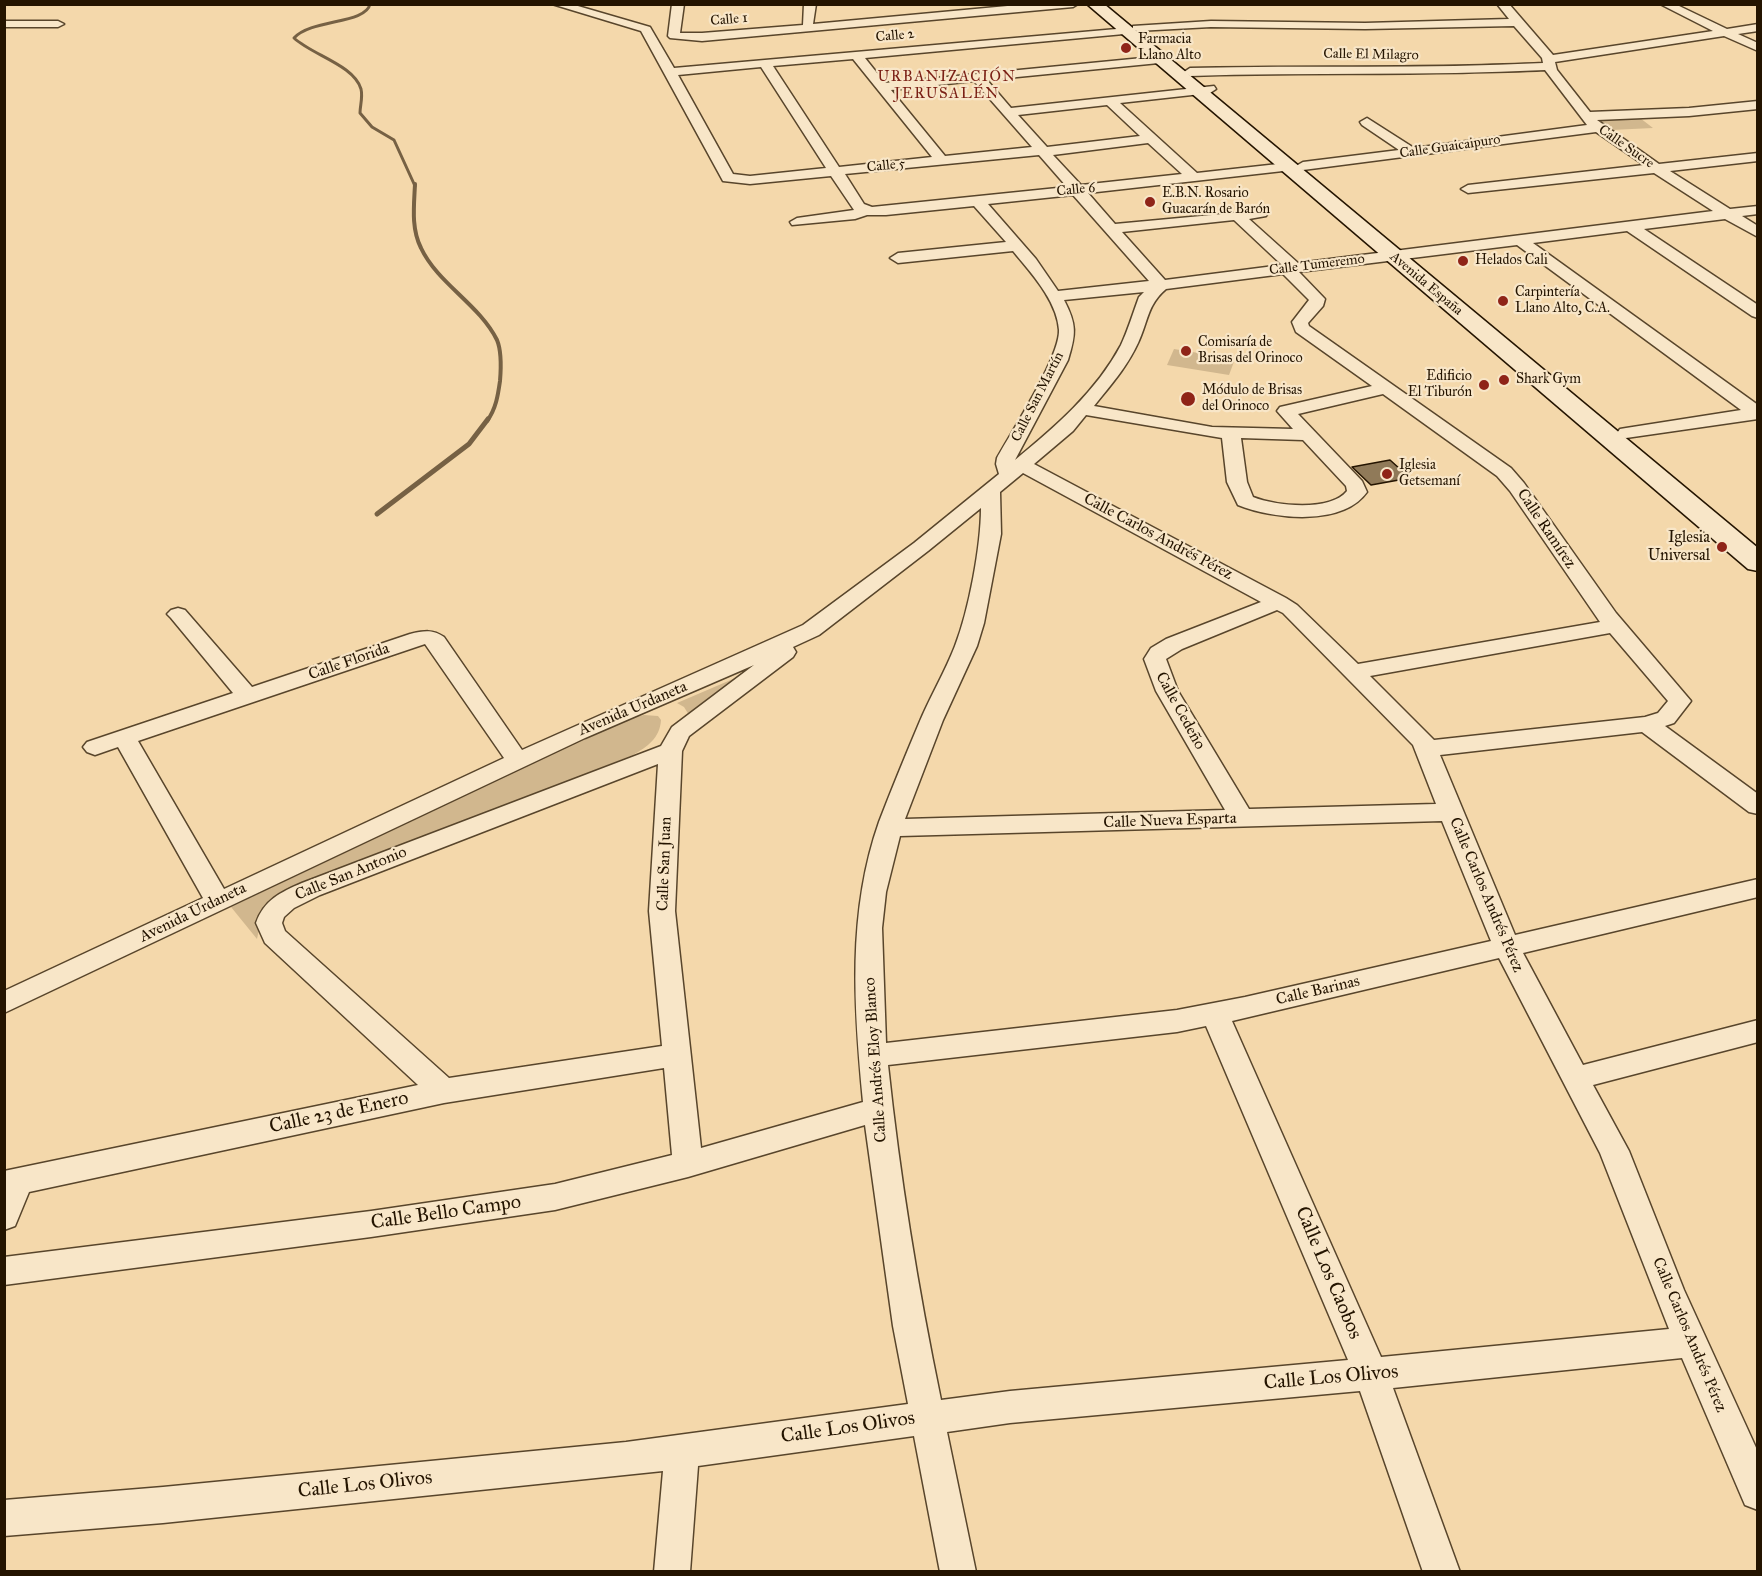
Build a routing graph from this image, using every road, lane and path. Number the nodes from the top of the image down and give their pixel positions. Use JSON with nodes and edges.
{"nodes":[{"id":1,"x":557,"y":4,"type":"edge"},
{"id":2,"x":678,"y":4,"type":"edge"},
{"id":3,"x":810,"y":4,"type":"edge"},
{"id":4,"x":1023,"y":4,"type":"edge"},
{"id":5,"x":1073,"y":4,"type":"edge"},
{"id":6,"x":1094,"y":4,"type":"edge"},
{"id":7,"x":1109,"y":4,"type":"edge"},
{"id":8,"x":1502,"y":4,"type":"edge"},
{"id":9,"x":1665,"y":4,"type":"edge"},
{"id":10,"x":1438,"y":11,"type":"dead end"},
{"id":11,"x":918,"y":13,"type":"junction"},
{"id":12,"x":1517,"y":22,"type":"junction"},
{"id":13,"x":808,"y":23,"type":"junction"},
{"id":14,"x":58,"y":24,"type":"dead end"},
{"id":15,"x":1453,"y":24,"type":"junction"},
{"id":16,"x":6,"y":25,"type":"edge"},
{"id":17,"x":1758,"y":27,"type":"edge"},
{"id":18,"x":1131,"y":29,"type":"junction"},
{"id":19,"x":1726,"y":32,"type":"junction"},
{"id":20,"x":674,"y":36,"type":"junction"},
{"id":21,"x":652,"y":38,"type":"junction"},
{"id":22,"x":947,"y":47,"type":"junction"},
{"id":23,"x":1758,"y":48,"type":"edge"},
{"id":24,"x":856,"y":55,"type":"junction"},
{"id":25,"x":1159,"y":59,"type":"junction"},
{"id":26,"x":1550,"y":62,"type":"junction"},
{"id":27,"x":765,"y":64,"type":"junction"},
{"id":28,"x":670,"y":72,"type":"junction"},
{"id":29,"x":977,"y":77,"type":"junction"},
{"id":30,"x":1199,"y":84,"type":"junction"},
{"id":31,"x":882,"y":87,"type":"junction"},
{"id":32,"x":1109,"y":100,"type":"junction"},
{"id":33,"x":1758,"y":105,"type":"edge"},
{"id":34,"x":1008,"y":112,"type":"junction"},
{"id":35,"x":1586,"y":116,"type":"junction"},
{"id":36,"x":1367,"y":122,"type":"dead end"},
{"id":37,"x":1598,"y":128,"type":"junction"},
{"id":38,"x":1152,"y":138,"type":"junction"},
{"id":39,"x":1042,"y":151,"type":"junction"},
{"id":40,"x":1412,"y":152,"type":"junction"},
{"id":41,"x":1758,"y":157,"type":"edge"},
{"id":42,"x":941,"y":160,"type":"junction"},
{"id":43,"x":1295,"y":166,"type":"junction"},
{"id":44,"x":1654,"y":167,"type":"junction"},
{"id":45,"x":835,"y":171,"type":"junction"},
{"id":46,"x":1193,"y":177,"type":"junction"},
{"id":47,"x":1468,"y":189,"type":"dead end"},
{"id":48,"x":1077,"y":190,"type":"junction"},
{"id":49,"x":978,"y":201,"type":"junction"},
{"id":50,"x":865,"y":210,"type":"junction"},
{"id":51,"x":1758,"y":210,"type":"edge"},
{"id":52,"x":1261,"y":213,"type":"dead end"},
{"id":53,"x":1727,"y":214,"type":"junction"},
{"id":54,"x":1238,"y":216,"type":"junction"},
{"id":55,"x":797,"y":222,"type":"dead end"},
{"id":56,"x":1630,"y":226,"type":"junction"},
{"id":57,"x":1112,"y":229,"type":"junction"},
{"id":58,"x":1758,"y":233,"type":"edge"},
{"id":59,"x":1520,"y":240,"type":"junction"},
{"id":60,"x":1014,"y":246,"type":"junction"},
{"id":61,"x":1401,"y":255,"type":"junction"},
{"id":62,"x":898,"y":258,"type":"dead end"},
{"id":63,"x":1291,"y":269,"type":"junction"},
{"id":64,"x":1161,"y":285,"type":"junction"},
{"id":65,"x":1055,"y":296,"type":"junction"},
{"id":66,"x":1758,"y":313,"type":"edge"},
{"id":67,"x":1386,"y":388,"type":"junction"},
{"id":68,"x":1082,"y":409,"type":"junction"},
{"id":69,"x":1757,"y":413,"type":"edge"},
{"id":70,"x":1626,"y":433,"type":"junction"},
{"id":71,"x":1231,"y":434,"type":"junction"},
{"id":72,"x":1306,"y":435,"type":"junction"},
{"id":73,"x":1007,"y":478,"type":"junction"},
{"id":74,"x":1758,"y":542,"type":"edge"},
{"id":75,"x":1758,"y":563,"type":"edge"},
{"id":76,"x":1279,"y":602,"type":"junction"},
{"id":77,"x":178,"y":614,"type":"dead end"},
{"id":78,"x":1614,"y":626,"type":"junction"},
{"id":79,"x":811,"y":630,"type":"junction"},
{"id":80,"x":1354,"y":672,"type":"junction"},
{"id":81,"x":248,"y":696,"type":"junction"},
{"id":82,"x":641,"y":706,"type":"junction"},
{"id":83,"x":1647,"y":724,"type":"junction"},
{"id":84,"x":124,"y":737,"type":"junction"},
{"id":85,"x":673,"y":743,"type":"junction"},
{"id":86,"x":95,"y":747,"type":"dead end"},
{"id":87,"x":1425,"y":748,"type":"junction"},
{"id":88,"x":518,"y":760,"type":"junction"},
{"id":89,"x":1758,"y":806,"type":"edge"},
{"id":90,"x":1451,"y":812,"type":"junction"},
{"id":91,"x":1242,"y":818,"type":"junction"},
{"id":92,"x":890,"y":828,"type":"junction"},
{"id":93,"x":1758,"y":888,"type":"edge"},
{"id":94,"x":218,"y":901,"type":"junction"},
{"id":95,"x":1508,"y":947,"type":"junction"},
{"id":96,"x":4,"y":1003,"type":"edge"},
{"id":97,"x":1214,"y":1013,"type":"junction"},
{"id":98,"x":1758,"y":1031,"type":"edge"},
{"id":99,"x":675,"y":1055,"type":"junction"},
{"id":100,"x":873,"y":1056,"type":"junction"},
{"id":101,"x":1575,"y":1078,"type":"junction"},
{"id":102,"x":444,"y":1091,"type":"junction"},
{"id":103,"x":877,"y":1110,"type":"junction"},
{"id":104,"x":688,"y":1164,"type":"junction"},
{"id":105,"x":11,"y":1182,"type":"edge"},
{"id":106,"x":4,"y":1217,"type":"edge"},
{"id":107,"x":4,"y":1271,"type":"edge"},
{"id":108,"x":1691,"y":1342,"type":"junction"},
{"id":109,"x":1371,"y":1374,"type":"junction"},
{"id":110,"x":927,"y":1418,"type":"junction"},
{"id":111,"x":682,"y":1451,"type":"junction"},
{"id":112,"x":1758,"y":1493,"type":"edge"},
{"id":113,"x":4,"y":1518,"type":"edge"},
{"id":114,"x":672,"y":1572,"type":"edge"},
{"id":115,"x":958,"y":1572,"type":"edge"},
{"id":116,"x":1442,"y":1572,"type":"edge"}],
"edges":[{"from":1,"to":21,"type":"street"},
{"from":2,"to":20,"type":"street"},
{"from":3,"to":13,"type":"street"},
{"from":4,"to":11,"type":"street","name":"Calle 1"},
{"from":5,"to":11,"type":"street","name":"Calle 1"},
{"from":6,"to":18,"type":"main road","name":"Avenida España"},
{"from":7,"to":18,"type":"main road","name":"Avenida España"},
{"from":8,"to":12,"type":"street","name":"Calle Sucre"},
{"from":9,"to":19,"type":"street"},
{"from":10,"to":15,"type":"street"},
{"from":11,"to":13,"type":"street","name":"Calle 1"},
{"from":11,"to":20,"type":"street","name":"Calle 1"},
{"from":11,"to":22,"type":"street"},
{"from":12,"to":15,"type":"street","name":"Calle 2"},
{"from":12,"to":26,"type":"street","name":"Calle Sucre"},
{"from":13,"to":20,"type":"street","name":"Calle 1"},
{"from":14,"to":16,"type":"street"},
{"from":15,"to":18,"type":"street","name":"Calle 2"},
{"from":17,"to":19,"type":"street","name":"Calle El Milagro"},
{"from":18,"to":22,"type":"street","name":"Calle 2"},
{"from":18,"to":25,"type":"main road","name":"Avenida España"},
{"from":18,"to":30,"type":"main road","name":"Avenida España"},
{"from":19,"to":23,"type":"street"},
{"from":19,"to":26,"type":"street","name":"Calle El Milagro"},
{"from":20,"to":21,"type":"street","name":"Calle 1"},
{"from":21,"to":28,"type":"street"},
{"from":22,"to":24,"type":"street","name":"Calle 2"},
{"from":24,"to":27,"type":"street","name":"Calle 2"},
{"from":24,"to":31,"type":"street"},
{"from":25,"to":29,"type":"street"},
{"from":25,"to":30,"type":"main road","name":"Avenida España"},
{"from":26,"to":30,"type":"street","name":"Calle El Milagro"},
{"from":26,"to":35,"type":"street","name":"Calle Sucre"},
{"from":27,"to":28,"type":"street","name":"Calle 2"},
{"from":27,"to":45,"type":"street"},
{"from":28,"to":45,"type":"street","name":"Calle 5"},
{"from":29,"to":31,"type":"street"},
{"from":29,"to":34,"type":"street"},
{"from":30,"to":32,"type":"street","name":"Calle El Milagro"},
{"from":30,"to":43,"type":"main road","name":"Avenida España"},
{"from":31,"to":42,"type":"street"},
{"from":32,"to":34,"type":"street","name":"Calle El Milagro"},
{"from":32,"to":38,"type":"street"},
{"from":33,"to":35,"type":"street"},
{"from":34,"to":39,"type":"street"},
{"from":35,"to":37,"type":"street","name":"Calle Sucre"},
{"from":36,"to":40,"type":"street"},
{"from":37,"to":40,"type":"street","name":"Calle Guaicaipuro"},
{"from":37,"to":44,"type":"street","name":"Calle Sucre"},
{"from":38,"to":39,"type":"street","name":"Calle 5"},
{"from":38,"to":46,"type":"street"},
{"from":39,"to":42,"type":"street","name":"Calle 5"},
{"from":39,"to":48,"type":"street"},
{"from":40,"to":43,"type":"street","name":"Calle Guaicaipuro"},
{"from":41,"to":44,"type":"street"},
{"from":42,"to":45,"type":"street","name":"Calle 5"},
{"from":43,"to":46,"type":"street","name":"Calle 6"},
{"from":43,"to":61,"type":"main road","name":"Avenida España"},
{"from":44,"to":47,"type":"street"},
{"from":44,"to":53,"type":"street","name":"Calle Sucre"},
{"from":45,"to":50,"type":"street"},
{"from":46,"to":48,"type":"street","name":"Calle 6"},
{"from":48,"to":49,"type":"street","name":"Calle 6"},
{"from":48,"to":57,"type":"street"},
{"from":49,"to":50,"type":"street","name":"Calle 6"},
{"from":49,"to":60,"type":"street","name":"Calle San Martín"},
{"from":50,"to":55,"type":"street","name":"Calle 6"},
{"from":51,"to":53,"type":"street","name":"Calle Tumeremo"},
{"from":52,"to":54,"type":"street"},
{"from":53,"to":56,"type":"street","name":"Calle Tumeremo"},
{"from":53,"to":58,"type":"street","name":"Calle Sucre"},
{"from":54,"to":57,"type":"street"},
{"from":54,"to":63,"type":"street"},
{"from":56,"to":59,"type":"street","name":"Calle Tumeremo"},
{"from":56,"to":66,"type":"street"},
{"from":57,"to":64,"type":"street"},
{"from":59,"to":61,"type":"street","name":"Calle Tumeremo"},
{"from":59,"to":69,"type":"street"},
{"from":60,"to":62,"type":"street"},
{"from":60,"to":65,"type":"street","name":"Calle San Martín"},
{"from":61,"to":63,"type":"street","name":"Calle Tumeremo"},
{"from":61,"to":70,"type":"main road","name":"Avenida España"},
{"from":61,"to":75,"type":"main road","name":"Avenida España"},
{"from":63,"to":64,"type":"street","name":"Calle Tumeremo"},
{"from":63,"to":67,"type":"street","name":"Calle Ramírez"},
{"from":64,"to":65,"type":"street","name":"Calle Tumeremo"},
{"from":64,"to":68,"type":"street","name":"Avenida Urdaneta"},
{"from":65,"to":73,"type":"street","name":"Calle San Martín"},
{"from":67,"to":72,"type":"street"},
{"from":67,"to":78,"type":"street","name":"Calle Ramírez"},
{"from":68,"to":71,"type":"street"},
{"from":68,"to":73,"type":"street","name":"Avenida Urdaneta"},
{"from":69,"to":70,"type":"street"},
{"from":70,"to":74,"type":"main road","name":"Avenida España"},
{"from":71,"to":72,"type":"street"},
{"from":71,"to":72,"type":"street"},
{"from":73,"to":76,"type":"street","name":"Calle Carlos Andrés Pérez"},
{"from":73,"to":79,"type":"street","name":"Avenida Urdaneta"},
{"from":73,"to":92,"type":"street","name":"Calle Andrés Eloy Blanco"},
{"from":76,"to":80,"type":"street","name":"Calle Carlos Andrés Pérez"},
{"from":76,"to":91,"type":"street","name":"Calle Cedeño"},
{"from":77,"to":81,"type":"street"},
{"from":78,"to":80,"type":"street"},
{"from":78,"to":83,"type":"street","name":"Calle Ramírez"},
{"from":79,"to":82,"type":"street","name":"Avenida Urdaneta"},
{"from":79,"to":85,"type":"street"},
{"from":80,"to":87,"type":"street","name":"Calle Carlos Andrés Pérez"},
{"from":81,"to":84,"type":"street","name":"Calle Florida"},
{"from":81,"to":88,"type":"street","name":"Calle Florida"},
{"from":82,"to":85,"type":"street","name":"Calle San Juan"},
{"from":82,"to":88,"type":"street","name":"Avenida Urdaneta"},
{"from":83,"to":87,"type":"street"},
{"from":83,"to":89,"type":"street"},
{"from":84,"to":86,"type":"street","name":"Calle Florida"},
{"from":84,"to":94,"type":"street"},
{"from":85,"to":99,"type":"street","name":"Calle San Juan"},
{"from":85,"to":102,"type":"street","name":"Calle San Antonio"},
{"from":87,"to":90,"type":"street","name":"Calle Carlos Andrés Pérez"},
{"from":88,"to":94,"type":"street","name":"Avenida Urdaneta"},
{"from":90,"to":91,"type":"street","name":"Calle Nueva Esparta"},
{"from":90,"to":95,"type":"street","name":"Calle Carlos Andrés Pérez"},
{"from":91,"to":92,"type":"street","name":"Calle Nueva Esparta"},
{"from":92,"to":100,"type":"street","name":"Calle Andrés Eloy Blanco"},
{"from":93,"to":95,"type":"street","name":"Calle Barinas"},
{"from":94,"to":96,"type":"street","name":"Avenida Urdaneta"},
{"from":95,"to":97,"type":"street","name":"Calle Barinas"},
{"from":95,"to":101,"type":"street","name":"Calle Carlos Andrés Pérez"},
{"from":97,"to":100,"type":"street","name":"Calle Barinas"},
{"from":97,"to":109,"type":"street","name":"Calle Los Caobos"},
{"from":98,"to":101,"type":"street"},
{"from":99,"to":102,"type":"street","name":"Calle 23 de Enero"},
{"from":99,"to":104,"type":"street","name":"Calle San Juan"},
{"from":100,"to":103,"type":"street","name":"Calle Andrés Eloy Blanco"},
{"from":101,"to":108,"type":"street","name":"Calle Carlos Andrés Pérez"},
{"from":102,"to":105,"type":"street","name":"Calle 23 de Enero"},
{"from":103,"to":104,"type":"street","name":"Calle Bello Campo"},
{"from":103,"to":110,"type":"street","name":"Calle Andrés Eloy Blanco"},
{"from":104,"to":107,"type":"street","name":"Calle Bello Campo"},
{"from":105,"to":106,"type":"street"},
{"from":108,"to":109,"type":"street","name":"Calle Los Olivos"},
{"from":108,"to":112,"type":"street","name":"Calle Carlos Andrés Pérez"},
{"from":109,"to":110,"type":"street","name":"Calle Los Olivos"},
{"from":109,"to":116,"type":"street","name":"Calle Los Caobos"},
{"from":110,"to":111,"type":"street","name":"Calle Los Olivos"},
{"from":110,"to":115,"type":"street","name":"Calle Andrés Eloy Blanco"},
{"from":111,"to":113,"type":"street","name":"Calle Los Olivos"},
{"from":111,"to":114,"type":"street"}]}
